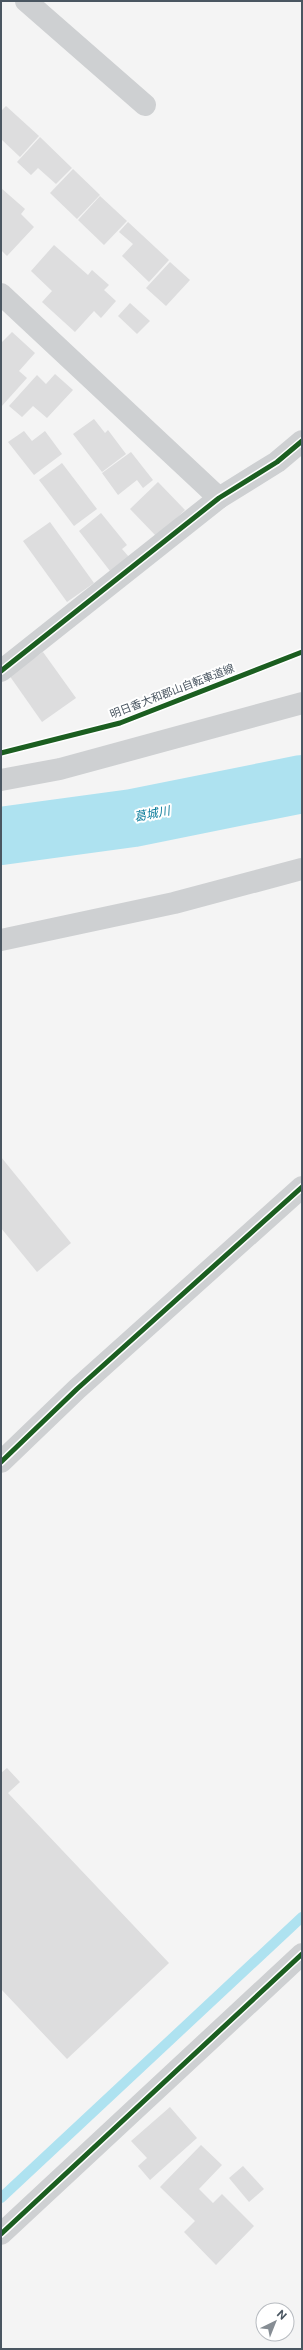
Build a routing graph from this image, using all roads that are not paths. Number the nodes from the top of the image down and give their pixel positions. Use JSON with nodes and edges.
{"nodes":[{"id":1,"x":26,"y":1,"type":"edge"},
{"id":2,"x":145,"y":105,"type":"dead end"},
{"id":3,"x":1,"y":294,"type":"edge"},
{"id":4,"x":302,"y":442,"type":"edge"},
{"id":5,"x":219,"y":498,"type":"junction"},
{"id":6,"x":1,"y":671,"type":"edge"},
{"id":7,"x":302,"y":703,"type":"edge"},
{"id":8,"x":1,"y":780,"type":"edge"},
{"id":9,"x":302,"y":869,"type":"edge"},
{"id":10,"x":1,"y":940,"type":"edge"},
{"id":11,"x":302,"y":1187,"type":"edge"},
{"id":12,"x":1,"y":1462,"type":"edge"},
{"id":13,"x":302,"y":1954,"type":"edge"},
{"id":14,"x":1,"y":2234,"type":"edge"}],
"edges":[{"from":1,"to":2,"type":"street"},
{"from":3,"to":5,"type":"street"},
{"from":4,"to":5,"type":"street"},
{"from":5,"to":6,"type":"street"},
{"from":7,"to":8,"type":"street"},
{"from":9,"to":10,"type":"street"},
{"from":11,"to":12,"type":"street"},
{"from":13,"to":14,"type":"street"}]}
